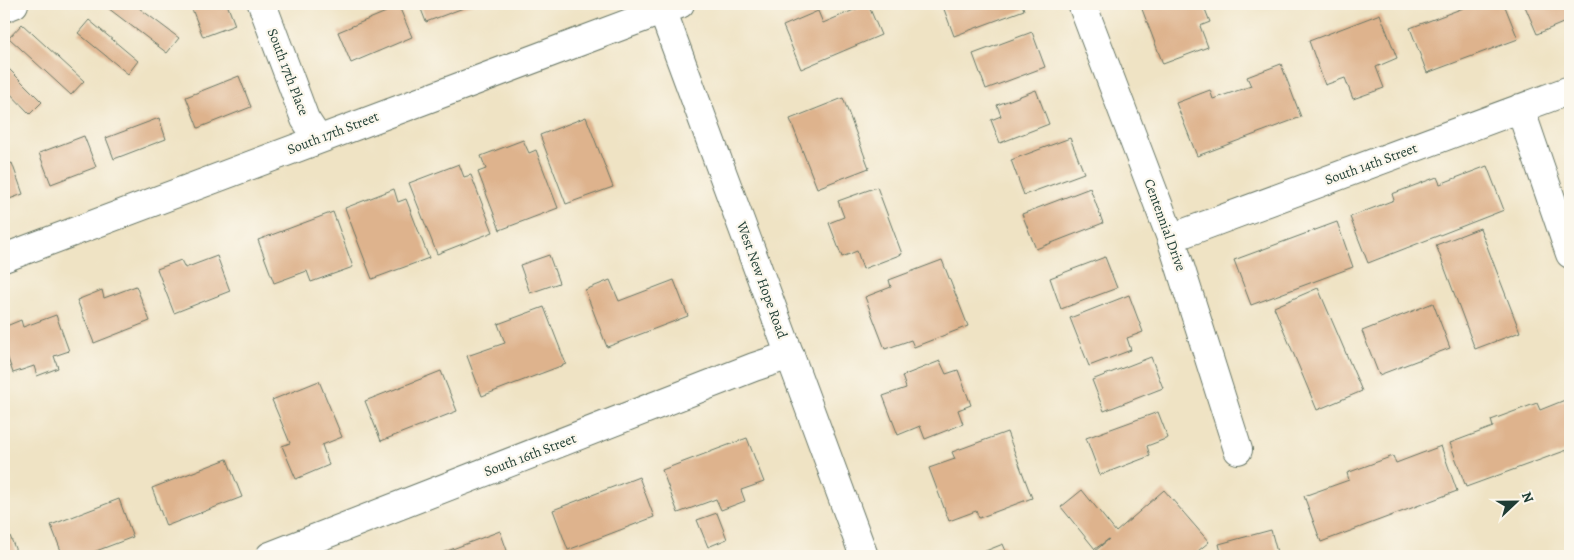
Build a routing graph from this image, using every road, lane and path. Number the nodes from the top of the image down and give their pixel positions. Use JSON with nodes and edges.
{"nodes":[{"id":1,"x":14,"y":4,"type":"edge"},
{"id":2,"x":262,"y":4,"type":"edge"},
{"id":3,"x":1082,"y":4,"type":"edge"},
{"id":4,"x":667,"y":6,"type":"edge"},
{"id":5,"x":4,"y":8,"type":"edge"},
{"id":6,"x":1570,"y":90,"type":"edge"},
{"id":7,"x":1520,"y":108,"type":"junction"},
{"id":8,"x":318,"y":139,"type":"junction"},
{"id":9,"x":1171,"y":238,"type":"junction"},
{"id":10,"x":1570,"y":254,"type":"edge"},
{"id":11,"x":4,"y":258,"type":"edge"},
{"id":12,"x":790,"y":355,"type":"junction"},
{"id":13,"x":1238,"y":450,"type":"dead end"},
{"id":14,"x":270,"y":556,"type":"edge"},
{"id":15,"x":864,"y":556,"type":"edge"}],
"edges":[{"from":1,"to":5,"type":"street"},
{"from":2,"to":8,"type":"street","name":"South 17th Place"},
{"from":3,"to":9,"type":"street","name":"Centennial Drive"},
{"from":4,"to":8,"type":"street","name":"South 17th Street"},
{"from":4,"to":12,"type":"street","name":"West New Hope Road"},
{"from":6,"to":7,"type":"street","name":"South 14th Street"},
{"from":7,"to":9,"type":"street","name":"South 14th Street"},
{"from":7,"to":10,"type":"street"},
{"from":8,"to":11,"type":"street","name":"South 17th Street"},
{"from":9,"to":13,"type":"street","name":"Centennial Drive"},
{"from":12,"to":14,"type":"street","name":"South 16th Street"},
{"from":12,"to":15,"type":"street","name":"West New Hope Road"}]}
